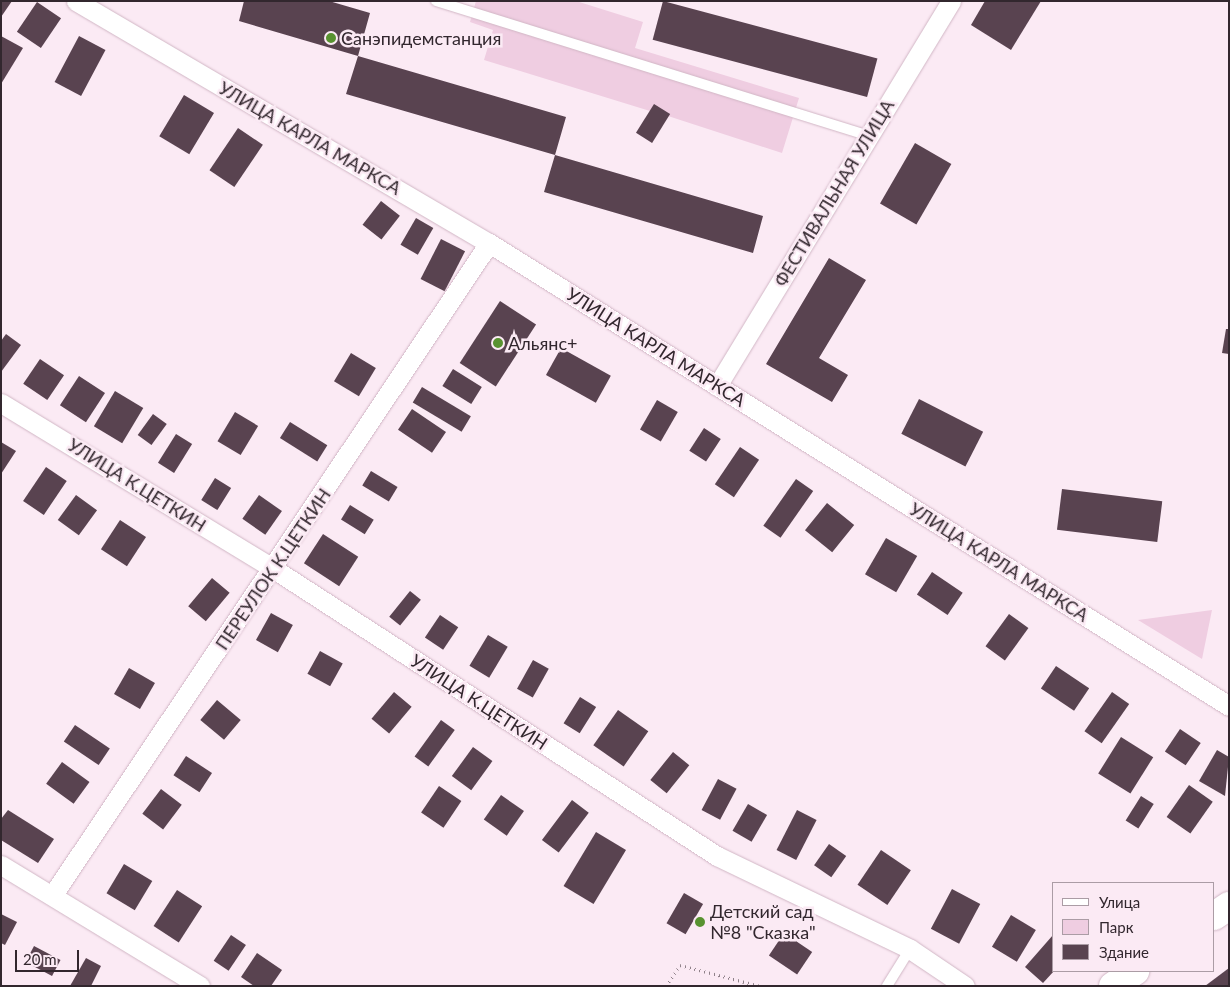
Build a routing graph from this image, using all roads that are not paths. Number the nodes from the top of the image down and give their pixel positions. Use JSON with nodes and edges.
{"nodes":[{"id":1,"x":76,"y":1,"type":"edge"},
{"id":2,"x":436,"y":1,"type":"edge"},
{"id":3,"x":951,"y":1,"type":"edge"},
{"id":4,"x":869,"y":136,"type":"junction"},
{"id":5,"x":489,"y":243,"type":"junction"},
{"id":6,"x":718,"y":386,"type":"junction"},
{"id":7,"x":1,"y":402,"type":"edge"},
{"id":8,"x":274,"y":569,"type":"junction"},
{"id":9,"x":1229,"y":706,"type":"edge"},
{"id":10,"x":1,"y":866,"type":"edge"},
{"id":11,"x":54,"y":893,"type":"junction"},
{"id":12,"x":1229,"y":906,"type":"edge"},
{"id":13,"x":1215,"y":915,"type":"edge"},
{"id":14,"x":910,"y":949,"type":"junction"},
{"id":15,"x":1134,"y":972,"type":"edge"},
{"id":16,"x":200,"y":986,"type":"edge"},
{"id":17,"x":887,"y":986,"type":"edge"},
{"id":18,"x":965,"y":986,"type":"edge"},
{"id":19,"x":1114,"y":986,"type":"edge"}],
"edges":[{"from":1,"to":5,"type":"street","name":"УЛИЦА КАРЛА МАРКСА"},
{"from":2,"to":4,"type":"lane"},
{"from":3,"to":4,"type":"street","name":"ФЕСТИВАЛЬНАЯ УЛИЦА"},
{"from":4,"to":6,"type":"street","name":"ФЕСТИВАЛЬНАЯ УЛИЦА"},
{"from":5,"to":6,"type":"street","name":"УЛИЦА КАРЛА МАРКСА"},
{"from":5,"to":8,"type":"street","name":"ПЕРЕУЛОК К.ЦЕТКИН"},
{"from":6,"to":9,"type":"street","name":"УЛИЦА КАРЛА МАРКСА"},
{"from":7,"to":8,"type":"street","name":"УЛИЦА К.ЦЕТКИН"},
{"from":8,"to":11,"type":"street","name":"ПЕРЕУЛОК К.ЦЕТКИН"},
{"from":8,"to":14,"type":"street","name":"УЛИЦА К.ЦЕТКИН"},
{"from":10,"to":11,"type":"street"},
{"from":11,"to":16,"type":"street"},
{"from":12,"to":13,"type":"street"},
{"from":14,"to":17,"type":"lane"},
{"from":14,"to":18,"type":"street","name":"УЛИЦА К.ЦЕТКИН"},
{"from":15,"to":19,"type":"street"}]}
